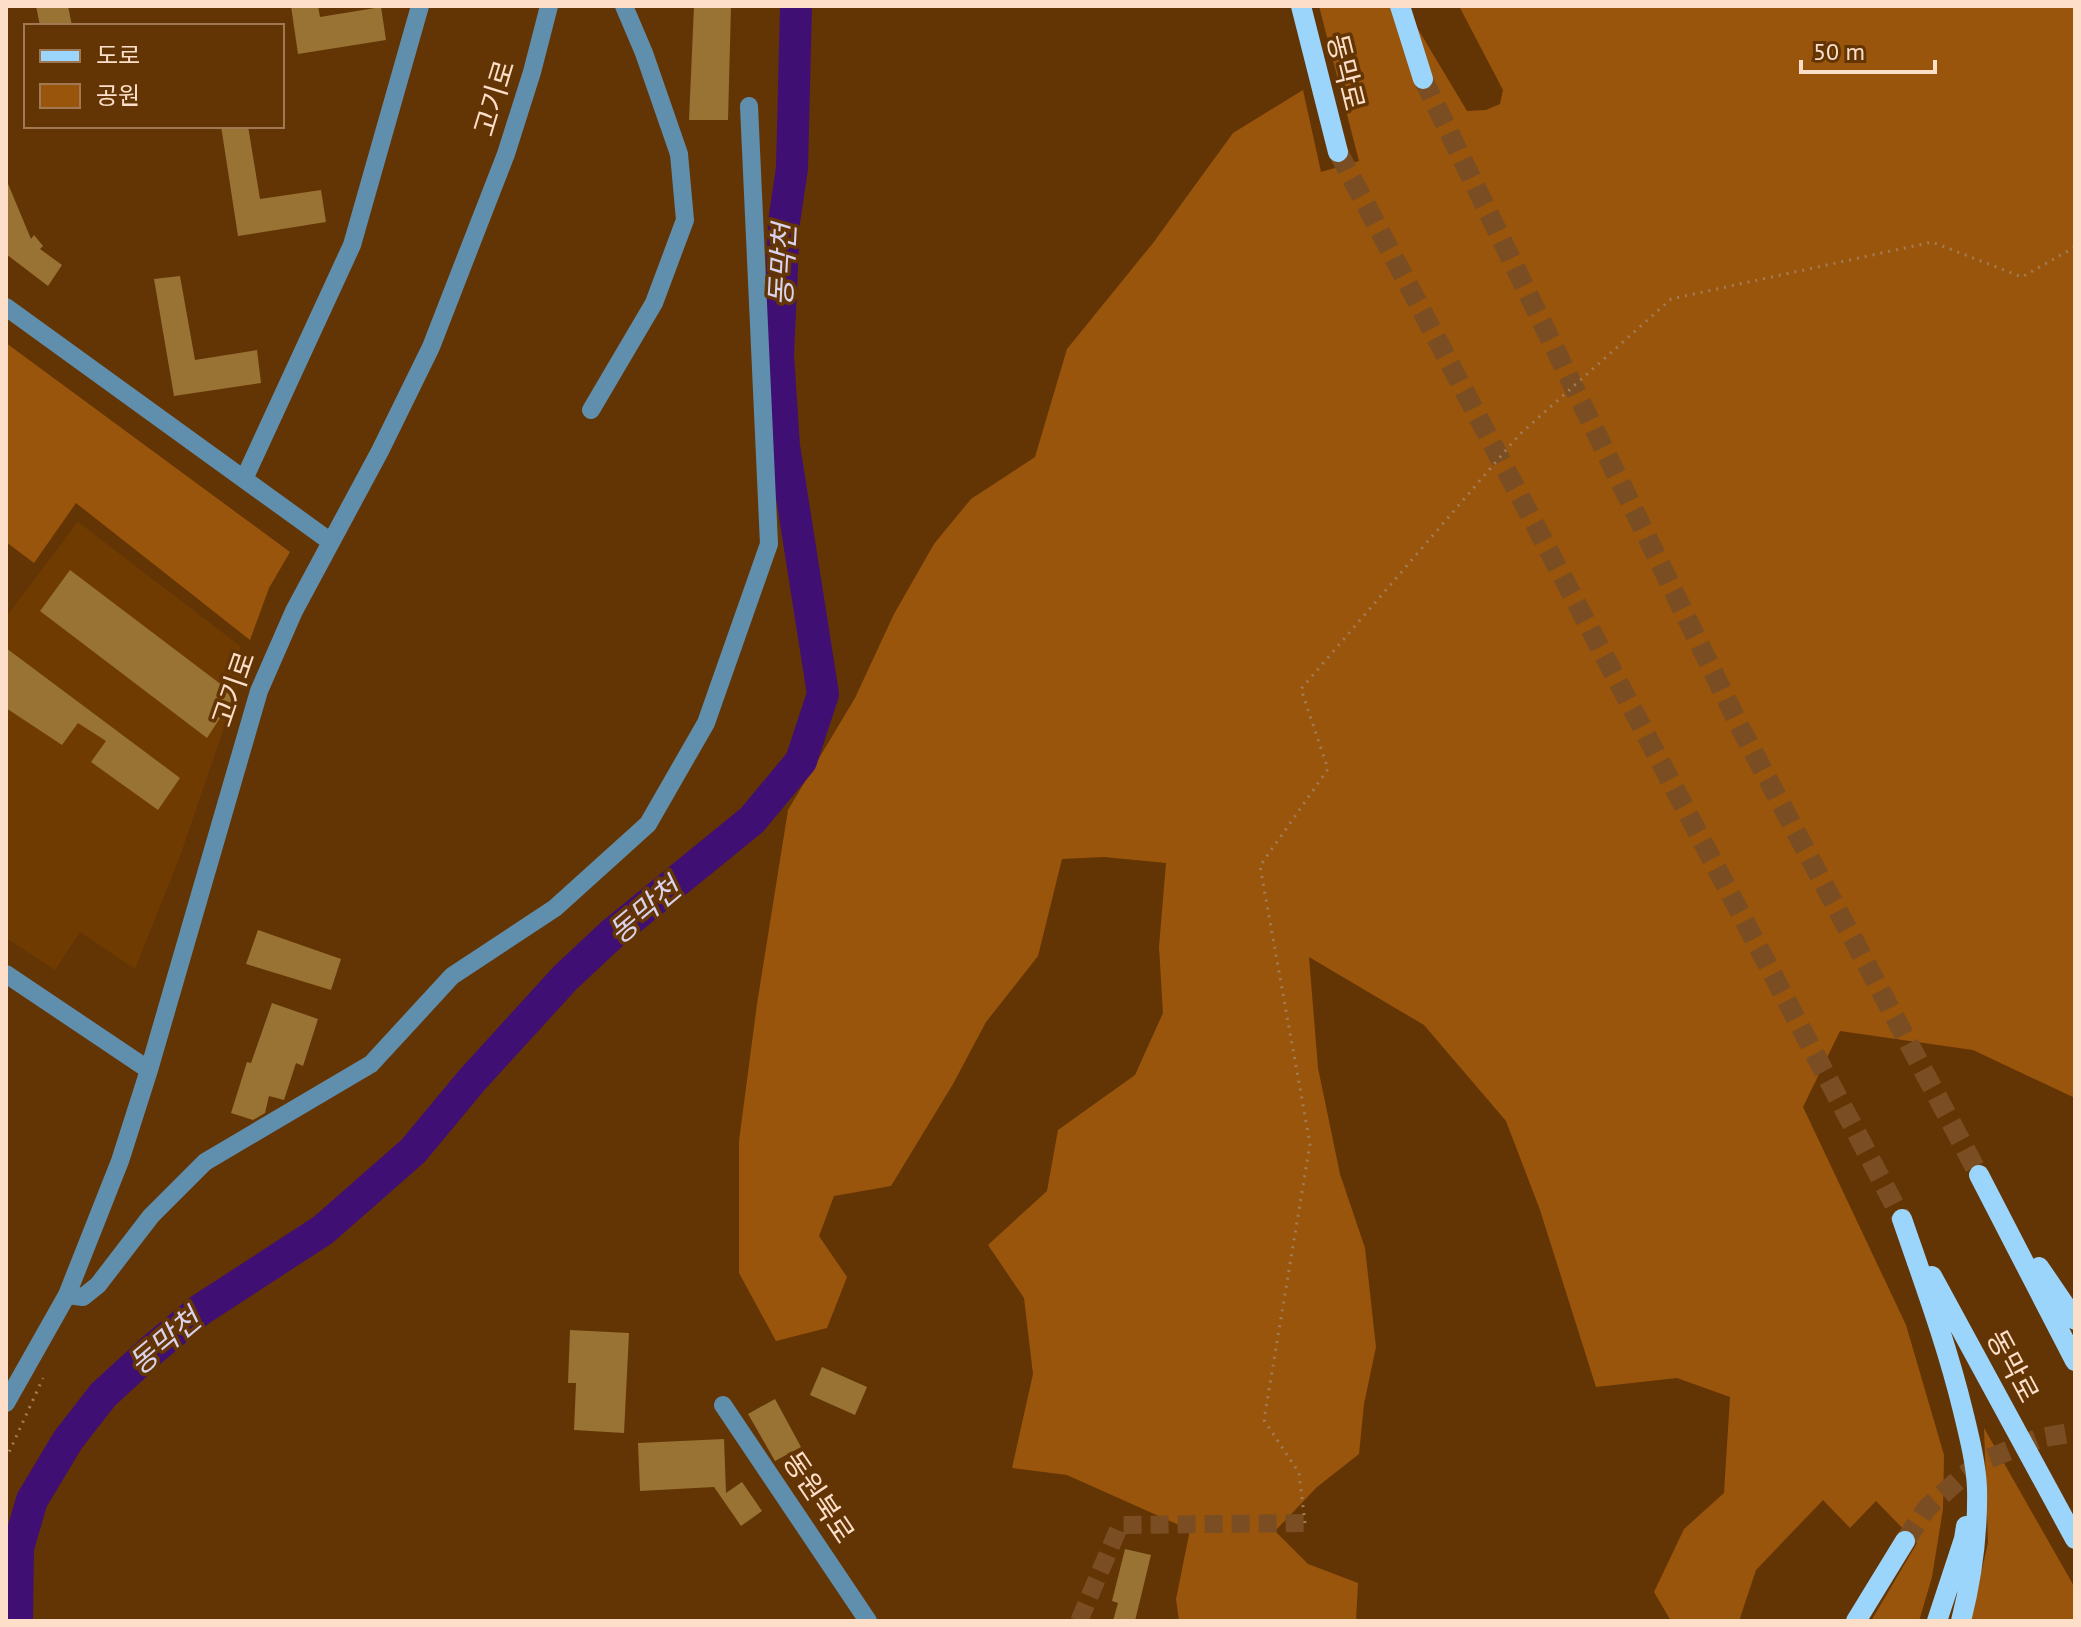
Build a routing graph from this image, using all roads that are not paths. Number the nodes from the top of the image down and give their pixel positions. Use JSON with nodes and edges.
{"nodes":[{"id":1,"x":420,"y":6,"type":"edge"},
{"id":2,"x":549,"y":6,"type":"edge"},
{"id":3,"x":624,"y":6,"type":"edge"},
{"id":4,"x":1301,"y":6,"type":"edge"},
{"id":5,"x":1400,"y":6,"type":"edge"},
{"id":6,"x":1423,"y":79,"type":"tunnel mouth"},
{"id":7,"x":749,"y":106,"type":"dead end"},
{"id":8,"x":1338,"y":152,"type":"tunnel mouth"},
{"id":9,"x":6,"y":307,"type":"edge"},
{"id":10,"x":591,"y":410,"type":"dead end"},
{"id":11,"x":245,"y":477,"type":"junction"},
{"id":12,"x":331,"y":542,"type":"junction"},
{"id":13,"x":6,"y":974,"type":"edge"},
{"id":14,"x":149,"y":1070,"type":"junction"},
{"id":15,"x":67,"y":1295,"type":"junction"},
{"id":16,"x":2075,"y":1320,"type":"edge"},
{"id":17,"x":2075,"y":1361,"type":"edge"},
{"id":18,"x":6,"y":1403,"type":"edge"},
{"id":19,"x":723,"y":1405,"type":"dead end"},
{"id":20,"x":1970,"y":1438,"type":"junction"},
{"id":21,"x":2075,"y":1539,"type":"edge"},
{"id":22,"x":1905,"y":1541,"type":"tunnel mouth"},
{"id":23,"x":868,"y":1621,"type":"edge"},
{"id":24,"x":1856,"y":1621,"type":"edge"},
{"id":25,"x":1937,"y":1621,"type":"edge"},
{"id":26,"x":1961,"y":1621,"type":"edge"}],
"edges":[{"from":1,"to":11,"type":"street"},
{"from":2,"to":12,"type":"street","name":"고기로"},
{"from":3,"to":10,"type":"street"},
{"from":4,"to":8,"type":"main road","name":"동막로"},
{"from":5,"to":6,"type":"main road"},
{"from":7,"to":15,"type":"street"},
{"from":9,"to":11,"type":"street"},
{"from":11,"to":12,"type":"street"},
{"from":12,"to":14,"type":"street","name":"고기로"},
{"from":13,"to":14,"type":"street"},
{"from":14,"to":15,"type":"street","name":"고기로"},
{"from":15,"to":18,"type":"street","name":"고기로"},
{"from":16,"to":17,"type":"main road","name":"동막로"},
{"from":19,"to":23,"type":"street","name":"동원북로"},
{"from":20,"to":21,"type":"main road","name":"동막로"},
{"from":20,"to":25,"type":"main road"},
{"from":20,"to":26,"type":"main road"},
{"from":22,"to":24,"type":"main road"}]}
